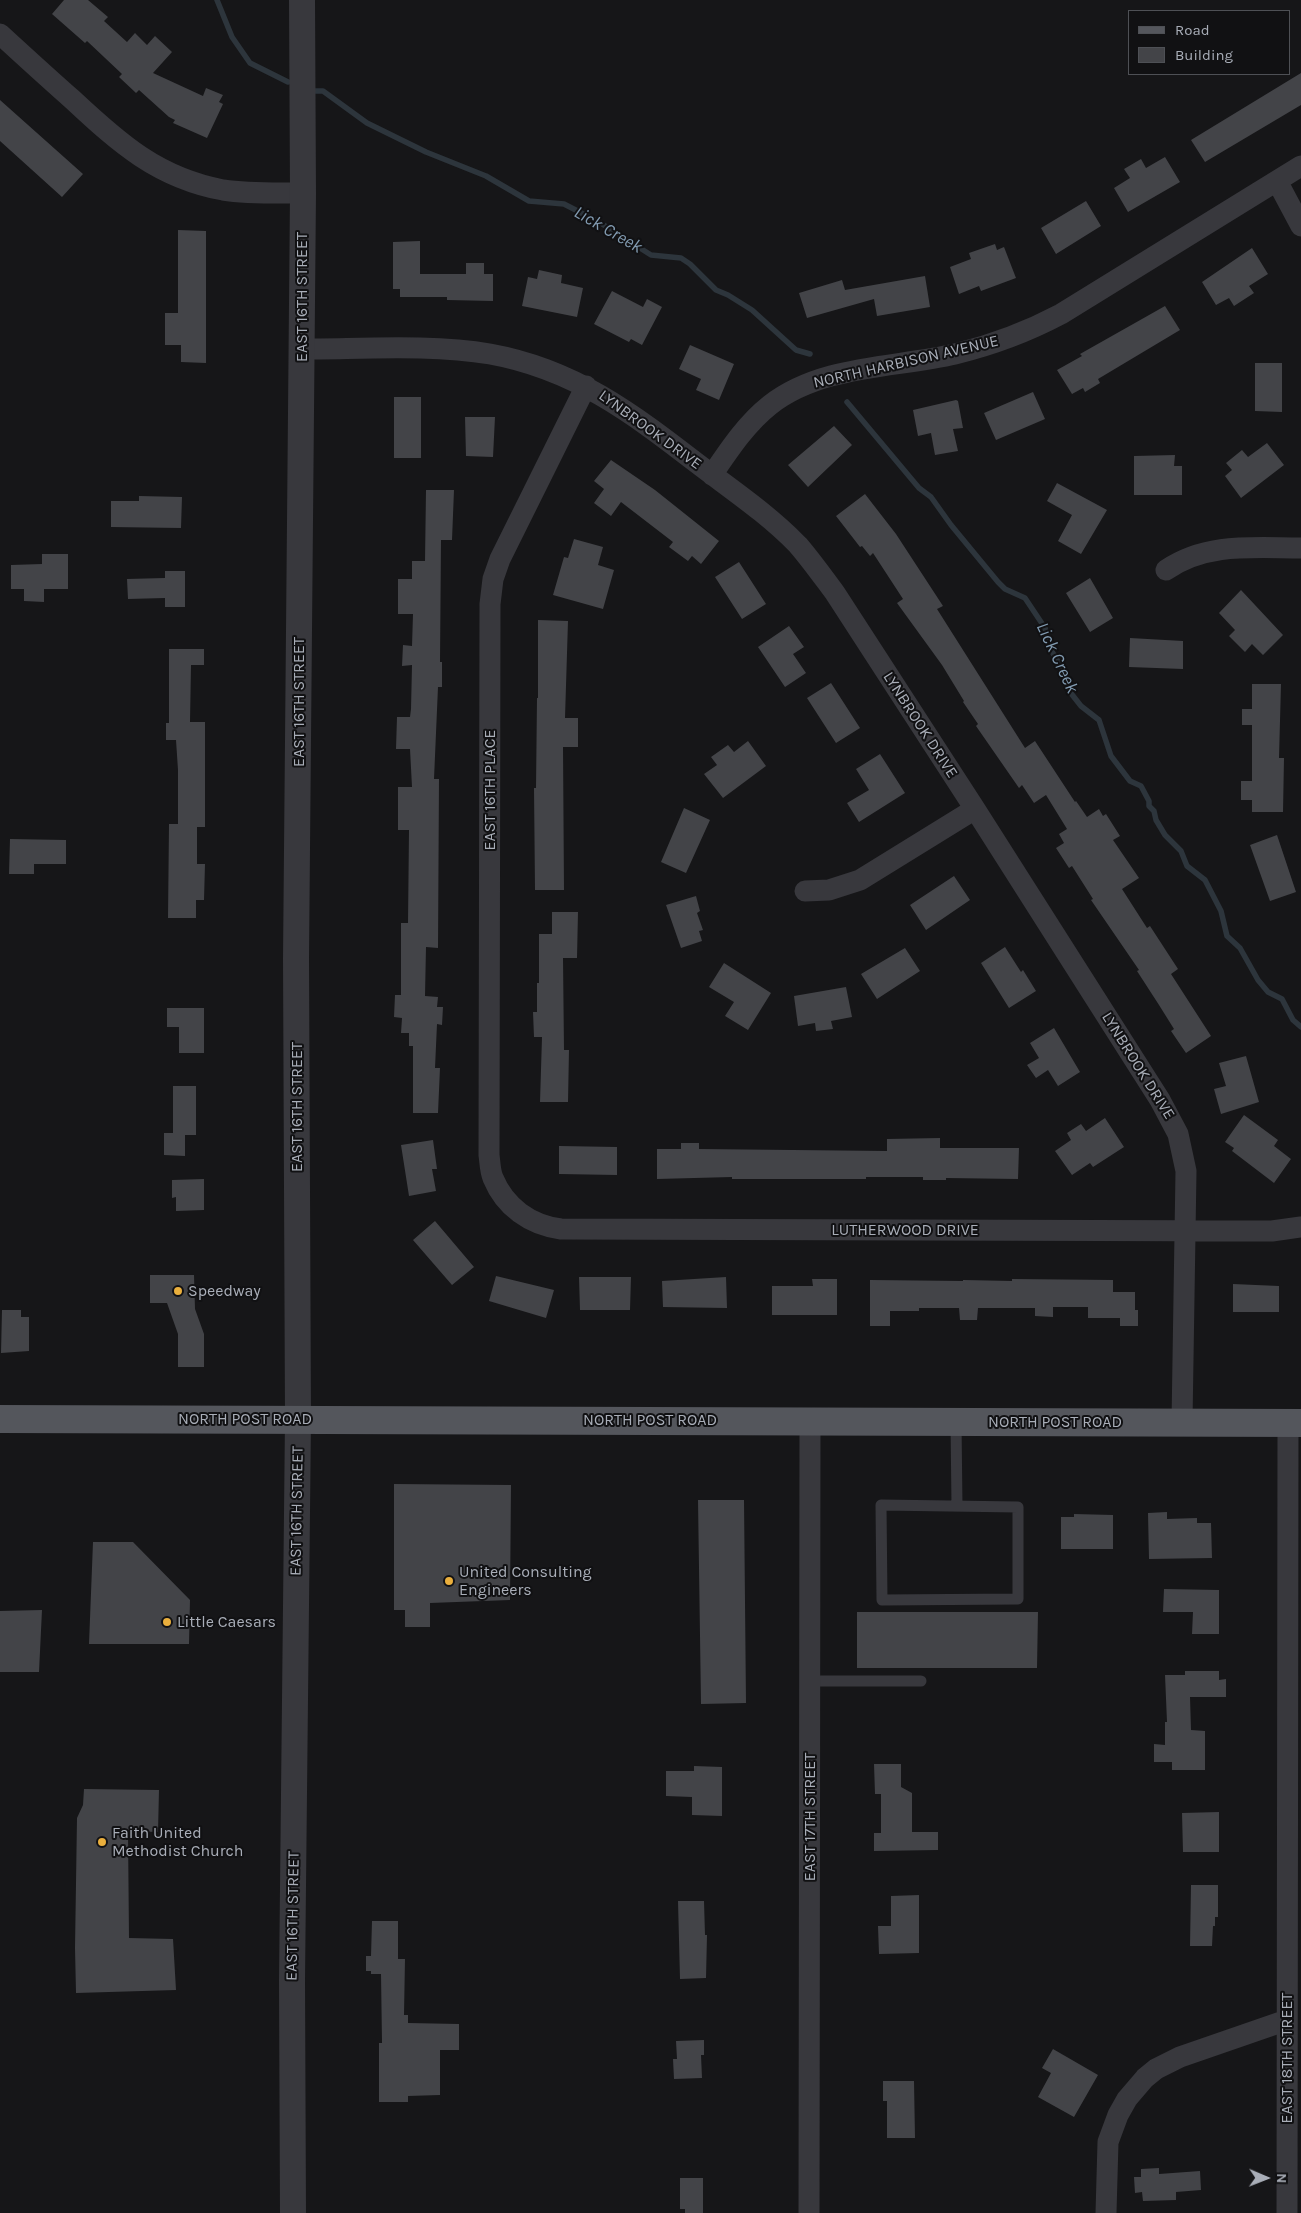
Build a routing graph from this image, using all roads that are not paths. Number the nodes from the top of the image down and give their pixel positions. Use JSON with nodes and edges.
{"nodes":[{"id":1,"x":302,"y":0,"type":"edge"},
{"id":2,"x":0,"y":34,"type":"edge"},
{"id":3,"x":1301,"y":166,"type":"edge"},
{"id":4,"x":1277,"y":181,"type":"junction"},
{"id":5,"x":303,"y":193,"type":"junction"},
{"id":6,"x":1301,"y":226,"type":"edge"},
{"id":7,"x":301,"y":349,"type":"junction"},
{"id":8,"x":586,"y":386,"type":"junction"},
{"id":9,"x":712,"y":474,"type":"junction"},
{"id":10,"x":1301,"y":548,"type":"edge"},
{"id":11,"x":1166,"y":570,"type":"dead end"},
{"id":12,"x":975,"y":809,"type":"junction"},
{"id":13,"x":805,"y":891,"type":"dead end"},
{"id":14,"x":514,"y":1209,"type":"joint"},
{"id":15,"x":1301,"y":1227,"type":"edge"},
{"id":16,"x":1184,"y":1230,"type":"junction"},
{"id":17,"x":0,"y":1419,"type":"edge"},
{"id":18,"x":298,"y":1419,"type":"junction"},
{"id":19,"x":810,"y":1421,"type":"junction"},
{"id":20,"x":956,"y":1422,"type":"junction"},
{"id":21,"x":1182,"y":1422,"type":"junction"},
{"id":22,"x":1294,"y":1423,"type":"edge"},
{"id":23,"x":957,"y":1506,"type":"junction"},
{"id":24,"x":810,"y":1681,"type":"junction"},
{"id":25,"x":921,"y":1681,"type":"dead end"},
{"id":26,"x":1287,"y":2020,"type":"junction"},
{"id":27,"x":293,"y":2213,"type":"edge"},
{"id":28,"x":809,"y":2213,"type":"edge"},
{"id":29,"x":1106,"y":2213,"type":"edge"},
{"id":30,"x":1287,"y":2213,"type":"edge"}],
"edges":[{"from":1,"to":5,"type":"street","name":"EAST 16TH STREET"},
{"from":2,"to":5,"type":"street"},
{"from":3,"to":4,"type":"street","name":"NORTH HARBISON AVENUE"},
{"from":4,"to":6,"type":"street"},
{"from":4,"to":9,"type":"street","name":"NORTH HARBISON AVENUE"},
{"from":5,"to":7,"type":"street","name":"EAST 16TH STREET"},
{"from":7,"to":8,"type":"street","name":"LYNBROOK DRIVE"},
{"from":7,"to":18,"type":"street","name":"EAST 16TH STREET"},
{"from":8,"to":9,"type":"street","name":"LYNBROOK DRIVE"},
{"from":8,"to":14,"type":"street","name":"EAST 16TH PLACE"},
{"from":9,"to":12,"type":"street","name":"LYNBROOK DRIVE"},
{"from":10,"to":11,"type":"street"},
{"from":12,"to":13,"type":"street"},
{"from":12,"to":16,"type":"street","name":"LYNBROOK DRIVE"},
{"from":14,"to":16,"type":"street","name":"LUTHERWOOD DRIVE"},
{"from":15,"to":16,"type":"street","name":"LUTHERWOOD DRIVE"},
{"from":16,"to":21,"type":"street","name":"LYNBROOK DRIVE"},
{"from":17,"to":18,"type":"main road","name":"NORTH POST ROAD"},
{"from":18,"to":19,"type":"main road","name":"NORTH POST ROAD"},
{"from":18,"to":27,"type":"street","name":"EAST 16TH STREET"},
{"from":19,"to":20,"type":"main road","name":"NORTH POST ROAD"},
{"from":19,"to":24,"type":"street","name":"EAST 17TH STREET"},
{"from":20,"to":21,"type":"main road","name":"NORTH POST ROAD"},
{"from":20,"to":23,"type":"lane"},
{"from":21,"to":22,"type":"main road","name":"NORTH POST ROAD"},
{"from":22,"to":26,"type":"street","name":"EAST 18TH STREET"},
{"from":23,"to":23,"type":"lane"},
{"from":24,"to":25,"type":"lane"},
{"from":24,"to":28,"type":"street","name":"EAST 17TH STREET"},
{"from":26,"to":29,"type":"street"},
{"from":26,"to":30,"type":"street","name":"EAST 18TH STREET"}]}
